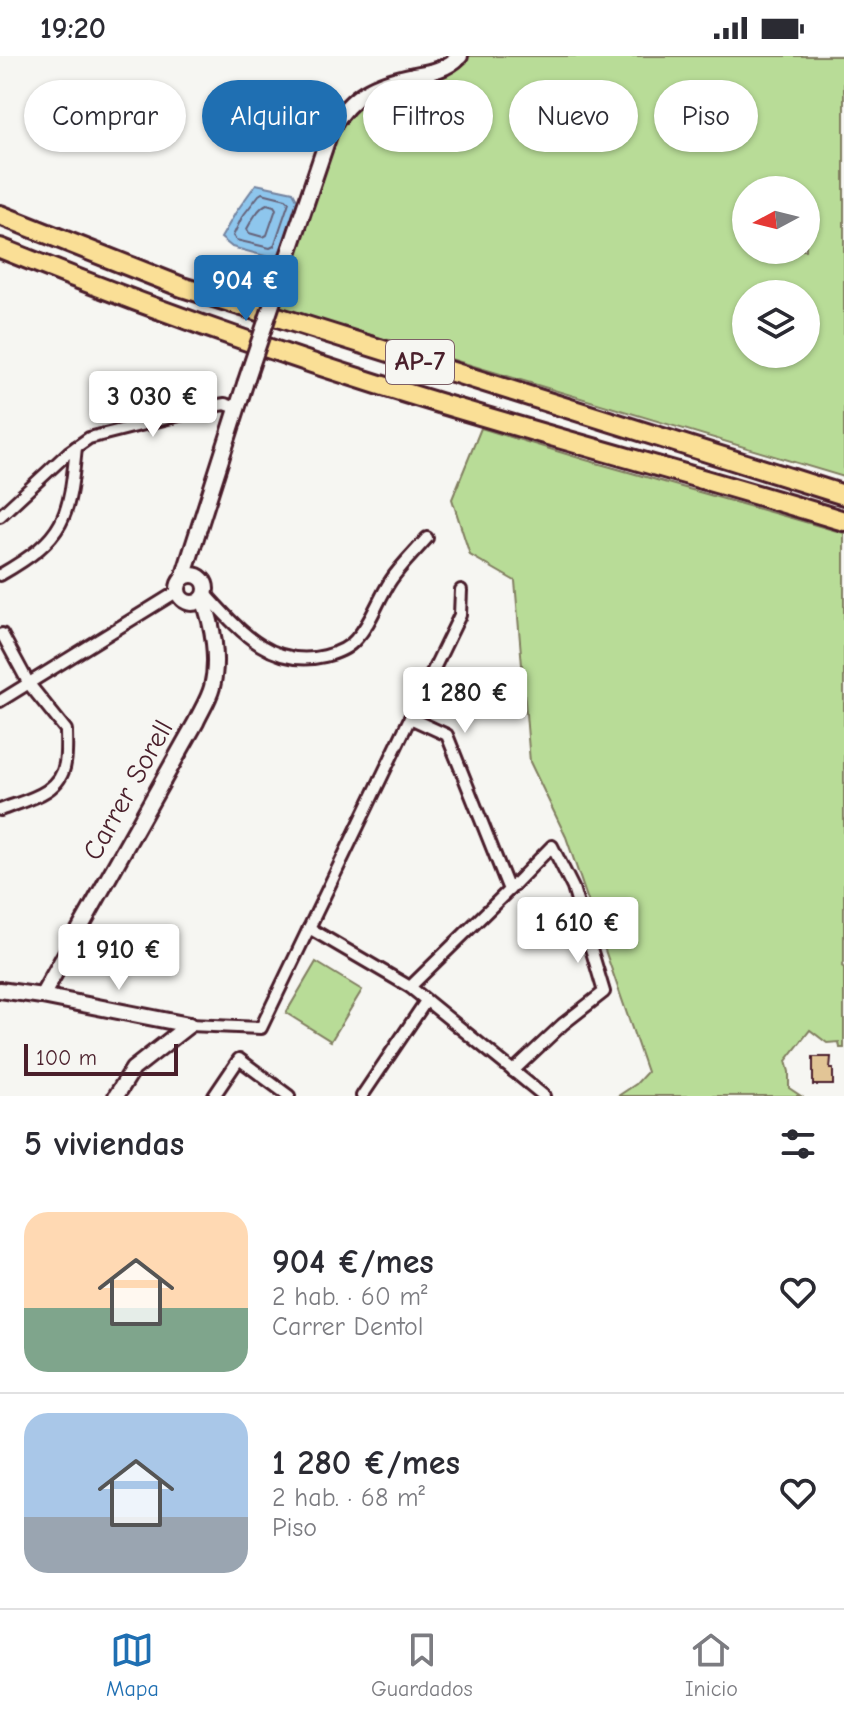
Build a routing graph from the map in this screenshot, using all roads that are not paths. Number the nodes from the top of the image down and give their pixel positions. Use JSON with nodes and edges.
{"nodes":[{"id":1,"x":460,"y":56,"type":"edge"},
{"id":2,"x":0,"y":215,"type":"edge"},
{"id":3,"x":0,"y":248,"type":"edge"},
{"id":4,"x":237,"y":408,"type":"junction"},
{"id":5,"x":73,"y":449,"type":"junction"},
{"id":6,"x":53,"y":467,"type":"junction"},
{"id":7,"x":73,"y":476,"type":"junction"},
{"id":8,"x":844,"y":495,"type":"edge"},
{"id":9,"x":0,"y":516,"type":"edge"},
{"id":10,"x":844,"y":521,"type":"edge"},
{"id":11,"x":427,"y":538,"type":"dead end"},
{"id":12,"x":194,"y":543,"type":"junction"},
{"id":13,"x":0,"y":575,"type":"edge"},
{"id":14,"x":201,"y":577,"type":"junction"},
{"id":15,"x":181,"y":584,"type":"junction"},
{"id":16,"x":461,"y":590,"type":"dead end"},
{"id":17,"x":204,"y":596,"type":"junction"},
{"id":18,"x":0,"y":635,"type":"edge"},
{"id":19,"x":29,"y":684,"type":"junction"},
{"id":20,"x":0,"y":701,"type":"edge"},
{"id":21,"x":410,"y":718,"type":"junction"},
{"id":22,"x":0,"y":810,"type":"edge"},
{"id":23,"x":509,"y":890,"type":"junction"},
{"id":24,"x":309,"y":928,"type":"junction"},
{"id":25,"x":410,"y":987,"type":"junction"},
{"id":26,"x":0,"y":990,"type":"edge"},
{"id":27,"x":42,"y":996,"type":"junction"},
{"id":28,"x":426,"y":1001,"type":"junction"},
{"id":29,"x":189,"y":1025,"type":"junction"},
{"id":30,"x":513,"y":1071,"type":"junction"},
{"id":31,"x":116,"y":1096,"type":"edge"},
{"id":32,"x":214,"y":1096,"type":"edge"},
{"id":33,"x":289,"y":1096,"type":"edge"},
{"id":34,"x":362,"y":1096,"type":"edge"},
{"id":35,"x":544,"y":1096,"type":"edge"}],
"edges":[{"from":1,"to":4,"type":"street","bridge":true},
{"from":2,"to":8,"type":"highway","number":"AP-7"},
{"from":3,"to":10,"type":"highway","number":"AP-7"},
{"from":4,"to":5,"type":"street"},
{"from":4,"to":12,"type":"street"},
{"from":5,"to":6,"type":"street"},
{"from":5,"to":7,"type":"street"},
{"from":6,"to":7,"type":"street"},
{"from":6,"to":9,"type":"street"},
{"from":7,"to":13,"type":"street"},
{"from":11,"to":17,"type":"street"},
{"from":12,"to":14,"type":"street"},
{"from":12,"to":15,"type":"street"},
{"from":14,"to":15,"type":"street"},
{"from":14,"to":17,"type":"street"},
{"from":15,"to":17,"type":"street"},
{"from":15,"to":19,"type":"street"},
{"from":16,"to":21,"type":"street"},
{"from":17,"to":27,"type":"street","name":"Carrer Sorell"},
{"from":18,"to":19,"type":"street"},
{"from":19,"to":20,"type":"street"},
{"from":19,"to":22,"type":"street"},
{"from":21,"to":23,"type":"street"},
{"from":21,"to":24,"type":"street"},
{"from":23,"to":25,"type":"street"},
{"from":23,"to":30,"type":"street"},
{"from":24,"to":25,"type":"street"},
{"from":24,"to":29,"type":"street"},
{"from":25,"to":28,"type":"street"},
{"from":26,"to":27,"type":"street"},
{"from":27,"to":29,"type":"street"},
{"from":28,"to":30,"type":"street"},
{"from":28,"to":34,"type":"street"},
{"from":29,"to":31,"type":"street"},
{"from":30,"to":35,"type":"street"},
{"from":32,"to":33,"type":"street"}]}
